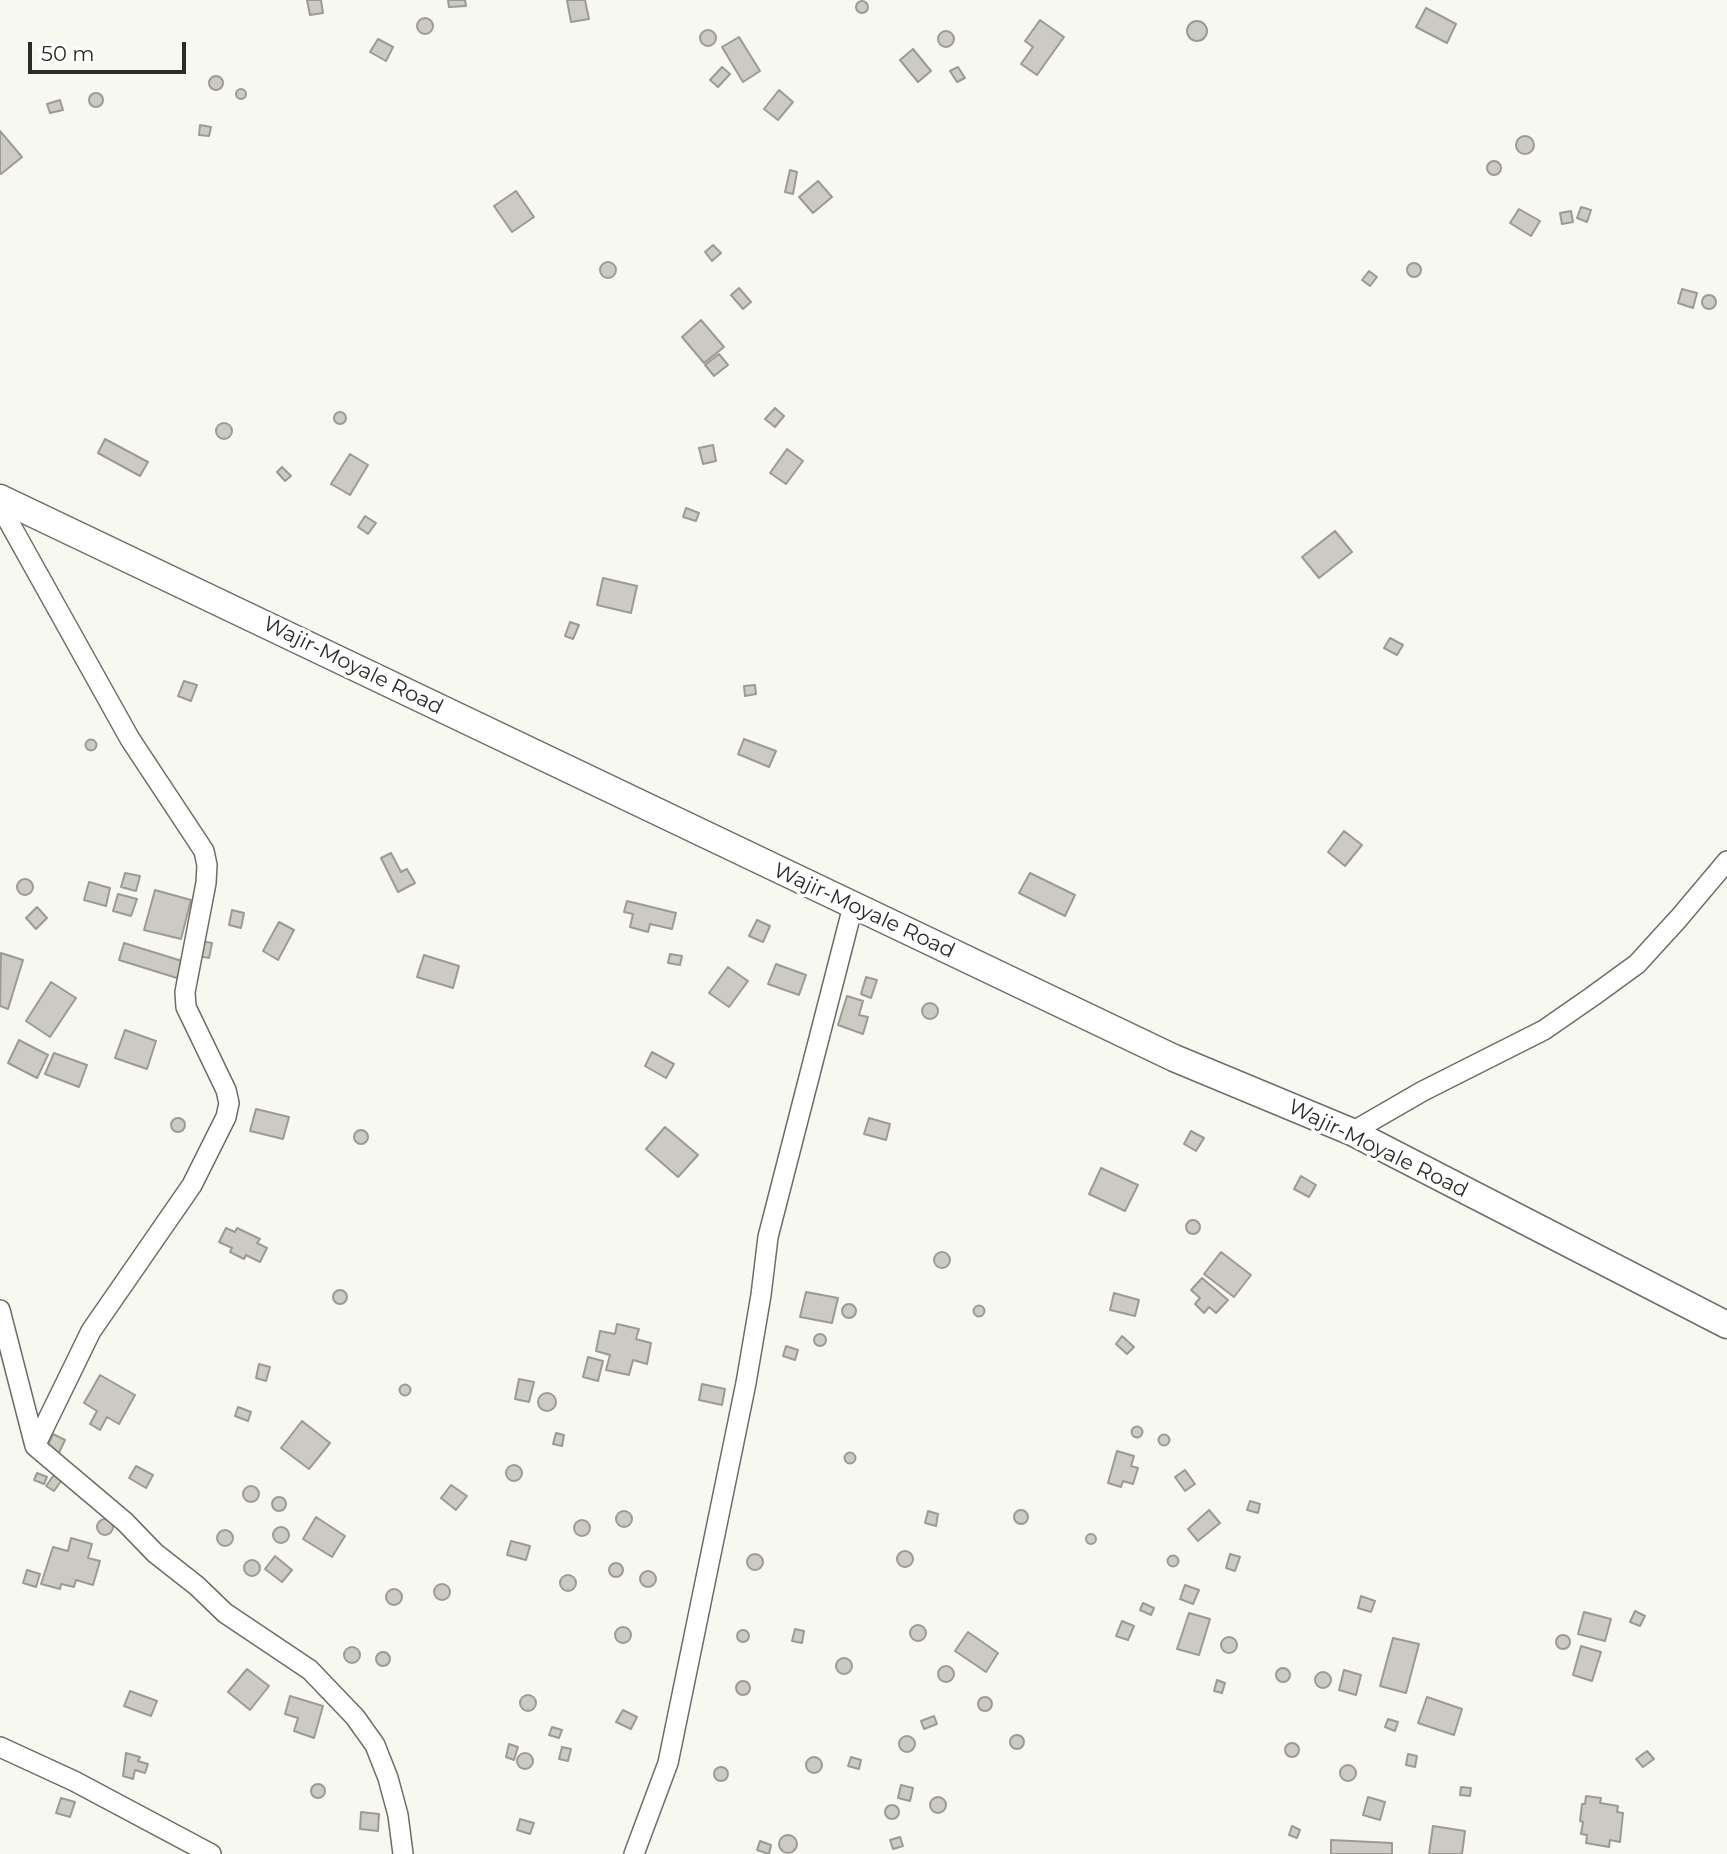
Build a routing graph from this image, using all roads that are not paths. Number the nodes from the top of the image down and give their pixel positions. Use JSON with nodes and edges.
{"nodes":[{"id":1,"x":0,"y":498,"type":"edge"},
{"id":2,"x":0,"y":506,"type":"edge"},
{"id":3,"x":1727,"y":862,"type":"edge"},
{"id":4,"x":853,"y":906,"type":"junction"},
{"id":5,"x":1352,"y":1132,"type":"junction"},
{"id":6,"x":0,"y":1310,"type":"edge"},
{"id":7,"x":1727,"y":1325,"type":"edge"},
{"id":8,"x":35,"y":1446,"type":"junction"},
{"id":9,"x":0,"y":1747,"type":"edge"},
{"id":10,"x":211,"y":1854,"type":"edge"},
{"id":11,"x":403,"y":1854,"type":"edge"},
{"id":12,"x":634,"y":1854,"type":"edge"}],
"edges":[{"from":1,"to":4,"type":"main road","name":"Wajir-Moyale Road"},
{"from":2,"to":8,"type":"street"},
{"from":3,"to":5,"type":"street"},
{"from":4,"to":5,"type":"main road","name":"Wajir-Moyale Road"},
{"from":4,"to":12,"type":"street"},
{"from":5,"to":7,"type":"main road","name":"Wajir-Moyale Road"},
{"from":6,"to":8,"type":"street"},
{"from":8,"to":11,"type":"street"},
{"from":9,"to":10,"type":"street"}]}
